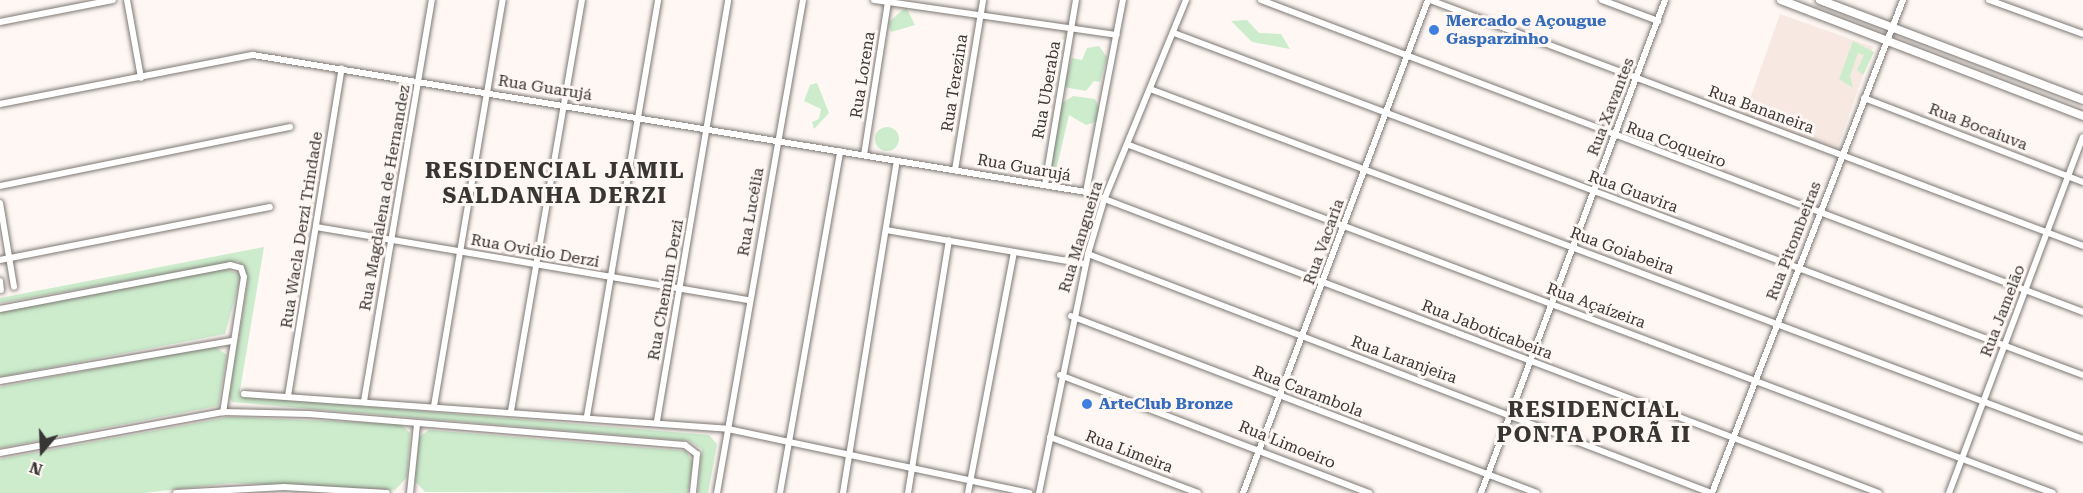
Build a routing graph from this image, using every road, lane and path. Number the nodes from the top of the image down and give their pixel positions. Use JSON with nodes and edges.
{"nodes":[{"id":1,"x":113,"y":0,"type":"edge"},
{"id":2,"x":127,"y":0,"type":"edge"},
{"id":3,"x":432,"y":0,"type":"edge"},
{"id":4,"x":503,"y":0,"type":"edge"},
{"id":5,"x":582,"y":0,"type":"edge"},
{"id":6,"x":658,"y":0,"type":"edge"},
{"id":7,"x":728,"y":0,"type":"edge"},
{"id":8,"x":804,"y":0,"type":"edge"},
{"id":9,"x":874,"y":0,"type":"edge"},
{"id":10,"x":982,"y":0,"type":"edge"},
{"id":11,"x":1076,"y":0,"type":"edge"},
{"id":12,"x":1123,"y":0,"type":"edge"},
{"id":13,"x":1186,"y":0,"type":"edge"},
{"id":14,"x":1261,"y":0,"type":"edge"},
{"id":15,"x":1429,"y":0,"type":"edge"},
{"id":16,"x":1602,"y":0,"type":"edge"},
{"id":17,"x":1665,"y":0,"type":"edge"},
{"id":18,"x":1781,"y":0,"type":"edge"},
{"id":19,"x":1820,"y":0,"type":"edge"},
{"id":20,"x":1903,"y":0,"type":"edge"},
{"id":21,"x":1989,"y":0,"type":"edge"},
{"id":22,"x":888,"y":1,"type":"edge"},
{"id":23,"x":980,"y":15,"type":"junction"},
{"id":24,"x":1658,"y":21,"type":"junction"},
{"id":25,"x":0,"y":22,"type":"edge"},
{"id":26,"x":1072,"y":28,"type":"junction"},
{"id":27,"x":1893,"y":28,"type":"junction"},
{"id":28,"x":1174,"y":33,"type":"junction"},
{"id":29,"x":2083,"y":34,"type":"edge"},
{"id":30,"x":1116,"y":35,"type":"junction"},
{"id":31,"x":1887,"y":40,"type":"junction"},
{"id":32,"x":1407,"y":57,"type":"junction"},
{"id":33,"x":342,"y":68,"type":"junction"},
{"id":34,"x":141,"y":78,"type":"junction"},
{"id":35,"x":1636,"y":78,"type":"junction"},
{"id":36,"x":419,"y":81,"type":"junction"},
{"id":37,"x":1150,"y":89,"type":"junction"},
{"id":38,"x":487,"y":92,"type":"junction"},
{"id":39,"x":1864,"y":98,"type":"junction"},
{"id":40,"x":2083,"y":100,"type":"edge"},
{"id":41,"x":0,"y":104,"type":"edge"},
{"id":42,"x":566,"y":105,"type":"junction"},
{"id":43,"x":1387,"y":111,"type":"junction"},
{"id":44,"x":2083,"y":116,"type":"edge"},
{"id":45,"x":636,"y":117,"type":"junction"},
{"id":46,"x":290,"y":127,"type":"dead end"},
{"id":47,"x":707,"y":129,"type":"junction"},
{"id":48,"x":1614,"y":137,"type":"junction"},
{"id":49,"x":2083,"y":137,"type":"edge"},
{"id":50,"x":778,"y":140,"type":"junction"},
{"id":51,"x":1129,"y":145,"type":"junction"},
{"id":52,"x":840,"y":151,"type":"junction"},
{"id":53,"x":1841,"y":154,"type":"junction"},
{"id":54,"x":864,"y":155,"type":"junction"},
{"id":55,"x":897,"y":161,"type":"junction"},
{"id":56,"x":1366,"y":168,"type":"junction"},
{"id":57,"x":954,"y":170,"type":"junction"},
{"id":58,"x":2069,"y":177,"type":"junction"},
{"id":59,"x":2083,"y":182,"type":"edge"},
{"id":60,"x":1044,"y":185,"type":"junction"},
{"id":61,"x":0,"y":186,"type":"edge"},
{"id":62,"x":1086,"y":192,"type":"junction"},
{"id":63,"x":1594,"y":192,"type":"junction"},
{"id":64,"x":1104,"y":200,"type":"junction"},
{"id":65,"x":0,"y":203,"type":"edge"},
{"id":66,"x":270,"y":207,"type":"dead end"},
{"id":67,"x":1819,"y":212,"type":"junction"},
{"id":68,"x":1346,"y":225,"type":"junction"},
{"id":69,"x":316,"y":227,"type":"junction"},
{"id":70,"x":886,"y":230,"type":"junction"},
{"id":71,"x":2048,"y":232,"type":"junction"},
{"id":72,"x":389,"y":240,"type":"junction"},
{"id":73,"x":949,"y":240,"type":"junction"},
{"id":74,"x":2083,"y":246,"type":"edge"},
{"id":75,"x":1573,"y":247,"type":"junction"},
{"id":76,"x":461,"y":252,"type":"junction"},
{"id":77,"x":1014,"y":252,"type":"junction"},
{"id":78,"x":1088,"y":254,"type":"junction"},
{"id":79,"x":9,"y":258,"type":"junction"},
{"id":80,"x":0,"y":260,"type":"edge"},
{"id":81,"x":1085,"y":264,"type":"junction"},
{"id":82,"x":537,"y":265,"type":"junction"},
{"id":83,"x":1798,"y":267,"type":"junction"},
{"id":84,"x":609,"y":277,"type":"junction"},
{"id":85,"x":1325,"y":281,"type":"junction"},
{"id":86,"x":0,"y":282,"type":"edge"},
{"id":87,"x":14,"y":287,"type":"dead end"},
{"id":88,"x":680,"y":289,"type":"junction"},
{"id":89,"x":1,"y":290,"type":"edge"},
{"id":90,"x":2025,"y":291,"type":"junction"},
{"id":91,"x":749,"y":300,"type":"junction"},
{"id":92,"x":1552,"y":304,"type":"junction"},
{"id":93,"x":0,"y":309,"type":"edge"},
{"id":94,"x":2083,"y":312,"type":"edge"},
{"id":95,"x":1071,"y":316,"type":"junction"},
{"id":96,"x":1777,"y":323,"type":"junction"},
{"id":97,"x":1304,"y":338,"type":"junction"},
{"id":98,"x":232,"y":341,"type":"junction"},
{"id":99,"x":2005,"y":345,"type":"junction"},
{"id":100,"x":1530,"y":362,"type":"junction"},
{"id":101,"x":1060,"y":375,"type":"junction"},
{"id":102,"x":2083,"y":375,"type":"edge"},
{"id":103,"x":1755,"y":380,"type":"junction"},
{"id":104,"x":0,"y":381,"type":"edge"},
{"id":105,"x":243,"y":394,"type":"dead end"},
{"id":106,"x":288,"y":396,"type":"junction"},
{"id":107,"x":1282,"y":397,"type":"junction"},
{"id":108,"x":364,"y":401,"type":"junction"},
{"id":109,"x":1983,"y":402,"type":"junction"},
{"id":110,"x":434,"y":406,"type":"junction"},
{"id":111,"x":512,"y":411,"type":"junction"},
{"id":112,"x":223,"y":412,"type":"junction"},
{"id":113,"x":1511,"y":413,"type":"junction"},
{"id":114,"x":587,"y":416,"type":"junction"},
{"id":115,"x":657,"y":421,"type":"junction"},
{"id":116,"x":417,"y":424,"type":"junction"},
{"id":117,"x":728,"y":429,"type":"junction"},
{"id":118,"x":1050,"y":437,"type":"junction"},
{"id":119,"x":1734,"y":437,"type":"junction"},
{"id":120,"x":2083,"y":439,"type":"edge"},
{"id":121,"x":789,"y":442,"type":"junction"},
{"id":122,"x":1260,"y":448,"type":"junction"},
{"id":123,"x":0,"y":453,"type":"edge"},
{"id":124,"x":849,"y":455,"type":"junction"},
{"id":125,"x":1962,"y":459,"type":"junction"},
{"id":126,"x":912,"y":468,"type":"junction"},
{"id":127,"x":1488,"y":475,"type":"junction"},
{"id":128,"x":971,"y":479,"type":"junction"},
{"id":129,"x":176,"y":493,"type":"edge"},
{"id":130,"x":387,"y":493,"type":"edge"},
{"id":131,"x":410,"y":493,"type":"edge"},
{"id":132,"x":693,"y":493,"type":"edge"},
{"id":133,"x":717,"y":493,"type":"edge"},
{"id":134,"x":780,"y":493,"type":"edge"},
{"id":135,"x":843,"y":493,"type":"edge"},
{"id":136,"x":908,"y":493,"type":"edge"},
{"id":137,"x":969,"y":493,"type":"edge"},
{"id":138,"x":1029,"y":493,"type":"edge"},
{"id":139,"x":1039,"y":493,"type":"edge"},
{"id":140,"x":1198,"y":493,"type":"edge"},
{"id":141,"x":1244,"y":493,"type":"edge"},
{"id":142,"x":1369,"y":493,"type":"edge"},
{"id":143,"x":1481,"y":493,"type":"edge"},
{"id":144,"x":1536,"y":493,"type":"edge"},
{"id":145,"x":1712,"y":493,"type":"edge"},
{"id":146,"x":1878,"y":493,"type":"edge"},
{"id":147,"x":1948,"y":493,"type":"edge"},
{"id":148,"x":2053,"y":493,"type":"edge"}],
"edges":[{"from":1,"to":25,"type":"street"},
{"from":2,"to":34,"type":"street"},
{"from":3,"to":36,"type":"street","name":"Rua Magdalena de Hernandez"},
{"from":4,"to":38,"type":"street"},
{"from":5,"to":42,"type":"street"},
{"from":6,"to":45,"type":"street"},
{"from":7,"to":47,"type":"street","name":"Rua Chemim Derzi"},
{"from":8,"to":50,"type":"street","name":"Rua Lucélia"},
{"from":9,"to":22,"type":"street"},
{"from":10,"to":23,"type":"street","name":"Rua Terezina"},
{"from":11,"to":26,"type":"street","name":"Rua Uberaba"},
{"from":12,"to":30,"type":"street"},
{"from":13,"to":28,"type":"street","name":"Rua Mangueira"},
{"from":14,"to":32,"type":"street","name":"Rua Coqueiro"},
{"from":15,"to":32,"type":"street","name":"Rua Vacaria"},
{"from":15,"to":35,"type":"street","name":"Rua Bananeira"},
{"from":16,"to":24,"type":"street"},
{"from":17,"to":24,"type":"street","name":"Rua Xavantes"},
{"from":18,"to":31,"type":"main road"},
{"from":19,"to":27,"type":"main road"},
{"from":20,"to":27,"type":"street","name":"Rua Pitombeiras"},
{"from":21,"to":29,"type":"street"},
{"from":22,"to":23,"type":"street"},
{"from":22,"to":54,"type":"street","name":"Rua Lorena"},
{"from":23,"to":26,"type":"street"},
{"from":23,"to":57,"type":"street","name":"Rua Terezina"},
{"from":24,"to":35,"type":"street","name":"Rua Xavantes"},
{"from":26,"to":30,"type":"street"},
{"from":26,"to":60,"type":"street","name":"Rua Uberaba"},
{"from":27,"to":31,"type":"street","name":"Rua Pitombeiras"},
{"from":27,"to":40,"type":"main road"},
{"from":28,"to":37,"type":"street","name":"Rua Mangueira"},
{"from":28,"to":43,"type":"street","name":"Rua Guavira"},
{"from":30,"to":62,"type":"street"},
{"from":31,"to":39,"type":"street","name":"Rua Pitombeiras"},
{"from":31,"to":44,"type":"main road"},
{"from":32,"to":43,"type":"street","name":"Rua Vacaria"},
{"from":32,"to":48,"type":"street","name":"Rua Coqueiro"},
{"from":33,"to":34,"type":"street","name":"Rua Guarujá"},
{"from":33,"to":36,"type":"street","name":"Rua Guarujá"},
{"from":33,"to":69,"type":"street","name":"Rua Wacla Derzi Trindade"},
{"from":34,"to":41,"type":"street","name":"Rua Guarujá"},
{"from":35,"to":48,"type":"street","name":"Rua Xavantes"},
{"from":35,"to":53,"type":"street","name":"Rua Bananeira"},
{"from":36,"to":38,"type":"street","name":"Rua Guarujá"},
{"from":36,"to":72,"type":"street","name":"Rua Magdalena de Hernandez"},
{"from":37,"to":51,"type":"street","name":"Rua Mangueira"},
{"from":37,"to":56,"type":"street","name":"Rua Goiabeira"},
{"from":38,"to":42,"type":"street","name":"Rua Guarujá"},
{"from":38,"to":76,"type":"street"},
{"from":39,"to":53,"type":"street","name":"Rua Pitombeiras"},
{"from":39,"to":58,"type":"street","name":"Rua Bocaiuva"},
{"from":42,"to":45,"type":"street","name":"Rua Guarujá"},
{"from":42,"to":82,"type":"street"},
{"from":43,"to":56,"type":"street","name":"Rua Vacaria"},
{"from":43,"to":63,"type":"street","name":"Rua Guavira"},
{"from":45,"to":47,"type":"street","name":"Rua Guarujá"},
{"from":45,"to":84,"type":"street"},
{"from":46,"to":61,"type":"street"},
{"from":47,"to":50,"type":"street","name":"Rua Guarujá"},
{"from":47,"to":88,"type":"street","name":"Rua Chemim Derzi"},
{"from":48,"to":63,"type":"street","name":"Rua Xavantes"},
{"from":48,"to":67,"type":"street","name":"Rua Coqueiro"},
{"from":49,"to":58,"type":"street","name":"Rua Jamelão"},
{"from":50,"to":52,"type":"street","name":"Rua Guarujá"},
{"from":50,"to":91,"type":"street","name":"Rua Lucélia"},
{"from":51,"to":64,"type":"street","name":"Rua Mangueira"},
{"from":51,"to":68,"type":"street","name":"Rua Açaízeira"},
{"from":52,"to":54,"type":"street","name":"Rua Guarujá"},
{"from":52,"to":121,"type":"street"},
{"from":53,"to":67,"type":"street","name":"Rua Pitombeiras"},
{"from":53,"to":71,"type":"street","name":"Rua Bananeira"},
{"from":54,"to":55,"type":"street","name":"Rua Guarujá"},
{"from":55,"to":57,"type":"street","name":"Rua Guarujá"},
{"from":55,"to":70,"type":"street"},
{"from":56,"to":68,"type":"street","name":"Rua Vacaria"},
{"from":56,"to":75,"type":"street","name":"Rua Goiabeira"},
{"from":57,"to":60,"type":"street","name":"Rua Guarujá"},
{"from":58,"to":59,"type":"street","name":"Rua Bocaiuva"},
{"from":58,"to":71,"type":"street","name":"Rua Jamelão"},
{"from":60,"to":62,"type":"street","name":"Rua Guarujá"},
{"from":62,"to":64,"type":"street","name":"Rua Jaboticabeira"},
{"from":63,"to":75,"type":"street","name":"Rua Xavantes"},
{"from":63,"to":83,"type":"street","name":"Rua Guavira"},
{"from":64,"to":78,"type":"street","name":"Rua Mangueira"},
{"from":64,"to":85,"type":"street","name":"Rua Jaboticabeira"},
{"from":65,"to":79,"type":"street"},
{"from":66,"to":79,"type":"street"},
{"from":67,"to":83,"type":"street","name":"Rua Pitombeiras"},
{"from":67,"to":90,"type":"street","name":"Rua Coqueiro"},
{"from":68,"to":85,"type":"street","name":"Rua Vacaria"},
{"from":68,"to":92,"type":"street","name":"Rua Açaízeira"},
{"from":69,"to":72,"type":"street","name":"Rua Ovidio Derzi"},
{"from":69,"to":106,"type":"street","name":"Rua Wacla Derzi Trindade"},
{"from":70,"to":73,"type":"street"},
{"from":70,"to":124,"type":"street"},
{"from":71,"to":74,"type":"street","name":"Rua Bananeira"},
{"from":71,"to":90,"type":"street","name":"Rua Jamelão"},
{"from":72,"to":76,"type":"street","name":"Rua Ovidio Derzi"},
{"from":72,"to":108,"type":"street","name":"Rua Magdalena de Hernandez"},
{"from":73,"to":77,"type":"street"},
{"from":73,"to":126,"type":"street"},
{"from":75,"to":92,"type":"street","name":"Rua Xavantes"},
{"from":75,"to":96,"type":"street","name":"Rua Goiabeira"},
{"from":76,"to":82,"type":"street","name":"Rua Ovidio Derzi"},
{"from":76,"to":110,"type":"street"},
{"from":77,"to":81,"type":"street"},
{"from":77,"to":128,"type":"street"},
{"from":78,"to":81,"type":"street","name":"Rua Mangueira"},
{"from":78,"to":97,"type":"street","name":"Rua Laranjeira"},
{"from":79,"to":80,"type":"street"},
{"from":79,"to":87,"type":"street"},
{"from":81,"to":95,"type":"street","name":"Rua Mangueira"},
{"from":82,"to":84,"type":"street","name":"Rua Ovidio Derzi"},
{"from":82,"to":111,"type":"street"},
{"from":83,"to":96,"type":"street","name":"Rua Pitombeiras"},
{"from":83,"to":99,"type":"street","name":"Rua Guavira"},
{"from":84,"to":88,"type":"street","name":"Rua Ovidio Derzi"},
{"from":84,"to":114,"type":"street"},
{"from":85,"to":97,"type":"street","name":"Rua Vacaria"},
{"from":85,"to":100,"type":"street","name":"Rua Jaboticabeira"},
{"from":86,"to":89,"type":"street"},
{"from":88,"to":91,"type":"street","name":"Rua Ovidio Derzi"},
{"from":88,"to":115,"type":"street","name":"Rua Chemim Derzi"},
{"from":90,"to":94,"type":"street","name":"Rua Coqueiro"},
{"from":90,"to":99,"type":"street","name":"Rua Jamelão"},
{"from":91,"to":117,"type":"street","name":"Rua Lucélia"},
{"from":92,"to":100,"type":"street","name":"Rua Xavantes"},
{"from":92,"to":103,"type":"street","name":"Rua Açaízeira"},
{"from":93,"to":98,"type":"street"},
{"from":95,"to":101,"type":"street","name":"Rua Mangueira"},
{"from":95,"to":107,"type":"street","name":"Rua Carambola"},
{"from":96,"to":103,"type":"street","name":"Rua Pitombeiras"},
{"from":96,"to":109,"type":"street","name":"Rua Goiabeira"},
{"from":97,"to":107,"type":"street","name":"Rua Vacaria"},
{"from":97,"to":113,"type":"street","name":"Rua Laranjeira"},
{"from":98,"to":104,"type":"street"},
{"from":98,"to":112,"type":"street"},
{"from":99,"to":102,"type":"street","name":"Rua Guavira"},
{"from":99,"to":109,"type":"street","name":"Rua Jamelão"},
{"from":100,"to":113,"type":"street","name":"Rua Xavantes"},
{"from":100,"to":119,"type":"street","name":"Rua Jaboticabeira"},
{"from":101,"to":118,"type":"street","name":"Rua Mangueira"},
{"from":101,"to":122,"type":"street","name":"Rua Limoeiro"},
{"from":103,"to":119,"type":"street","name":"Rua Pitombeiras"},
{"from":103,"to":125,"type":"street","name":"Rua Açaízeira"},
{"from":105,"to":106,"type":"street"},
{"from":106,"to":108,"type":"street"},
{"from":107,"to":122,"type":"street","name":"Rua Vacaria"},
{"from":107,"to":127,"type":"street","name":"Rua Carambola"},
{"from":108,"to":110,"type":"street"},
{"from":109,"to":120,"type":"street","name":"Rua Goiabeira"},
{"from":109,"to":125,"type":"street","name":"Rua Jamelão"},
{"from":110,"to":111,"type":"street"},
{"from":111,"to":114,"type":"street"},
{"from":112,"to":116,"type":"street"},
{"from":112,"to":123,"type":"street"},
{"from":113,"to":127,"type":"street","name":"Rua Xavantes"},
{"from":113,"to":145,"type":"street","name":"Rua Laranjeira"},
{"from":114,"to":115,"type":"street"},
{"from":115,"to":117,"type":"street"},
{"from":116,"to":131,"type":"street"},
{"from":116,"to":132,"type":"street"},
{"from":117,"to":121,"type":"street"},
{"from":117,"to":133,"type":"street","name":"Rua Lucélia"},
{"from":118,"to":139,"type":"street","name":"Rua Mangueira"},
{"from":118,"to":140,"type":"street","name":"Rua Limeira"},
{"from":119,"to":145,"type":"street","name":"Rua Pitombeiras"},
{"from":119,"to":146,"type":"street","name":"Rua Jaboticabeira"},
{"from":121,"to":124,"type":"street"},
{"from":121,"to":134,"type":"street"},
{"from":122,"to":141,"type":"street","name":"Rua Vacaria"},
{"from":122,"to":142,"type":"street","name":"Rua Limoeiro"},
{"from":124,"to":126,"type":"street"},
{"from":124,"to":135,"type":"street"},
{"from":125,"to":147,"type":"street","name":"Rua Jamelão"},
{"from":125,"to":148,"type":"street","name":"Rua Açaízeira"},
{"from":126,"to":128,"type":"street"},
{"from":126,"to":136,"type":"street"},
{"from":127,"to":143,"type":"street","name":"Rua Xavantes"},
{"from":127,"to":144,"type":"street","name":"Rua Carambola"},
{"from":128,"to":137,"type":"street"},
{"from":128,"to":138,"type":"street"},
{"from":129,"to":130,"type":"street"}]}
